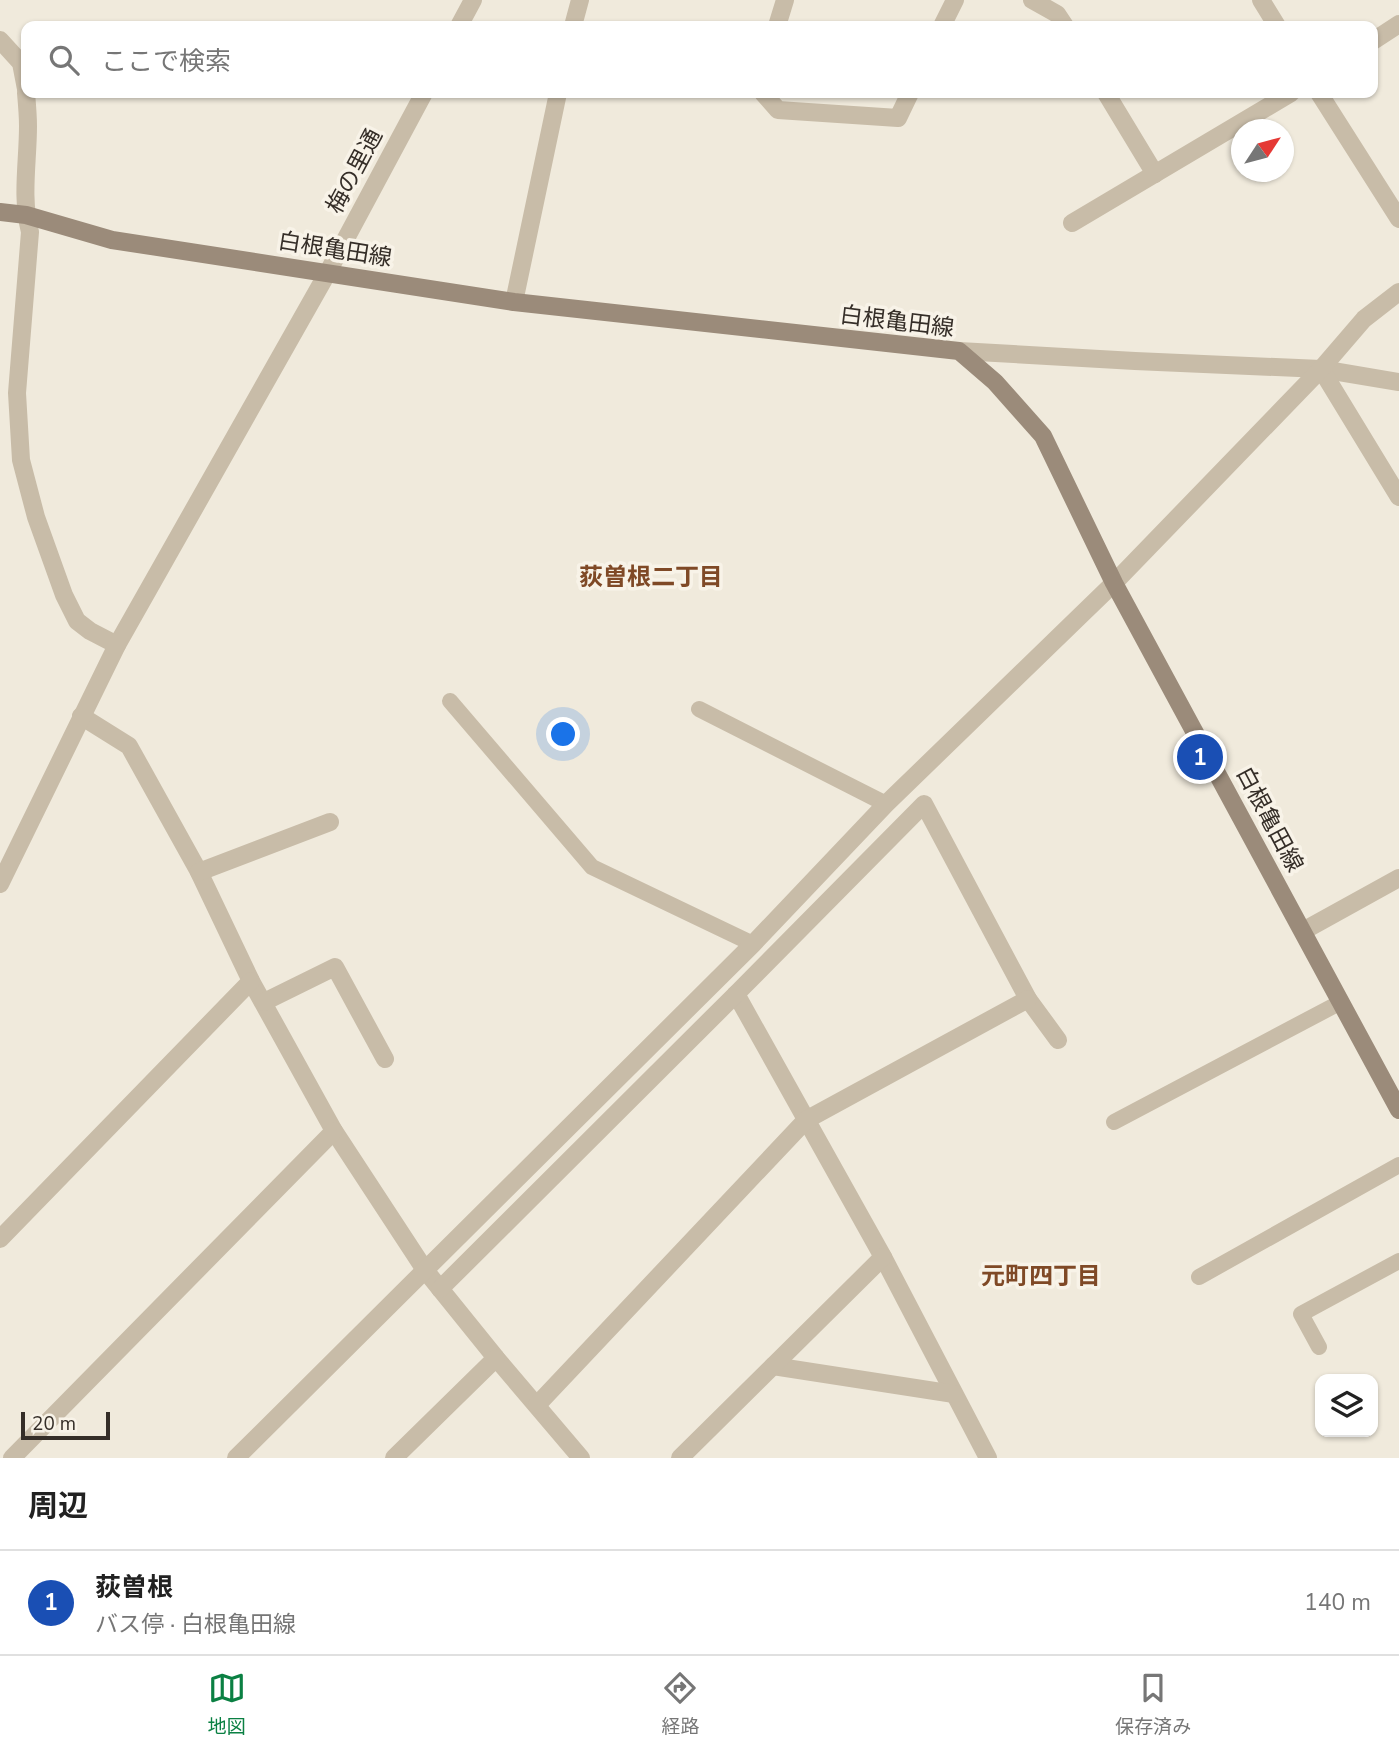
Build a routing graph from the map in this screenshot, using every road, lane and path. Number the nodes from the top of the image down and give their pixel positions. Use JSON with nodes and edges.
{"nodes":[{"id":1,"x":473,"y":0,"type":"edge"},
{"id":2,"x":580,"y":0,"type":"edge"},
{"id":3,"x":785,"y":0,"type":"edge"},
{"id":4,"x":954,"y":0,"type":"edge"},
{"id":5,"x":1032,"y":0,"type":"edge"},
{"id":6,"x":1261,"y":0,"type":"edge"},
{"id":7,"x":462,"y":21,"type":"edge"},
{"id":8,"x":574,"y":21,"type":"edge"},
{"id":9,"x":779,"y":21,"type":"edge"},
{"id":10,"x":944,"y":21,"type":"edge"},
{"id":11,"x":1062,"y":21,"type":"edge"},
{"id":12,"x":1274,"y":21,"type":"edge"},
{"id":13,"x":1399,"y":24,"type":"edge"},
{"id":14,"x":1378,"y":38,"type":"edge"},
{"id":15,"x":0,"y":40,"type":"edge"},
{"id":16,"x":21,"y":62,"type":"edge"},
{"id":17,"x":26,"y":98,"type":"edge"},
{"id":18,"x":421,"y":98,"type":"edge"},
{"id":19,"x":557,"y":98,"type":"edge"},
{"id":20,"x":767,"y":98,"type":"edge"},
{"id":21,"x":908,"y":98,"type":"edge"},
{"id":22,"x":1109,"y":98,"type":"edge"},
{"id":23,"x":1282,"y":98,"type":"edge"},
{"id":24,"x":1322,"y":98,"type":"edge"},
{"id":25,"x":1155,"y":173,"type":"junction"},
{"id":26,"x":0,"y":212,"type":"edge"},
{"id":27,"x":26,"y":215,"type":"junction"},
{"id":28,"x":1399,"y":219,"type":"edge"},
{"id":29,"x":1072,"y":223,"type":"dead end"},
{"id":30,"x":328,"y":272,"type":"junction"},
{"id":31,"x":1399,"y":292,"type":"edge"},
{"id":32,"x":514,"y":302,"type":"junction"},
{"id":33,"x":959,"y":351,"type":"junction"},
{"id":34,"x":1321,"y":369,"type":"junction"},
{"id":35,"x":1399,"y":382,"type":"edge"},
{"id":36,"x":1399,"y":497,"type":"edge"},
{"id":37,"x":1114,"y":583,"type":"junction"},
{"id":38,"x":117,"y":645,"type":"junction"},
{"id":39,"x":450,"y":701,"type":"dead end"},
{"id":40,"x":699,"y":709,"type":"dead end"},
{"id":41,"x":81,"y":716,"type":"junction"},
{"id":42,"x":886,"y":804,"type":"junction"},
{"id":43,"x":330,"y":822,"type":"dead end"},
{"id":44,"x":198,"y":872,"type":"junction"},
{"id":45,"x":1399,"y":878,"type":"edge"},
{"id":46,"x":0,"y":884,"type":"edge"},
{"id":47,"x":1303,"y":931,"type":"junction"},
{"id":48,"x":753,"y":944,"type":"junction"},
{"id":49,"x":251,"y":981,"type":"junction"},
{"id":50,"x":736,"y":994,"type":"junction"},
{"id":51,"x":1028,"y":999,"type":"junction"},
{"id":52,"x":264,"y":1002,"type":"junction"},
{"id":53,"x":1340,"y":1002,"type":"junction"},
{"id":54,"x":1058,"y":1040,"type":"dead end"},
{"id":55,"x":385,"y":1059,"type":"dead end"},
{"id":56,"x":1399,"y":1110,"type":"edge"},
{"id":57,"x":806,"y":1120,"type":"junction"},
{"id":58,"x":1114,"y":1122,"type":"dead end"},
{"id":59,"x":334,"y":1131,"type":"junction"},
{"id":60,"x":1399,"y":1165,"type":"edge"},
{"id":61,"x":0,"y":1239,"type":"edge"},
{"id":62,"x":883,"y":1257,"type":"junction"},
{"id":63,"x":1399,"y":1261,"type":"edge"},
{"id":64,"x":425,"y":1270,"type":"junction"},
{"id":65,"x":1199,"y":1277,"type":"dead end"},
{"id":66,"x":440,"y":1289,"type":"junction"},
{"id":67,"x":1320,"y":1347,"type":"dead end"},
{"id":68,"x":496,"y":1358,"type":"junction"},
{"id":69,"x":773,"y":1366,"type":"junction"},
{"id":70,"x":954,"y":1394,"type":"junction"},
{"id":71,"x":537,"y":1405,"type":"junction"},
{"id":72,"x":574,"y":1455,"type":"edge"},
{"id":73,"x":12,"y":1458,"type":"edge"},
{"id":74,"x":236,"y":1458,"type":"edge"},
{"id":75,"x":394,"y":1458,"type":"edge"},
{"id":76,"x":680,"y":1458,"type":"edge"},
{"id":77,"x":988,"y":1458,"type":"edge"}],
"edges":[{"from":1,"to":7,"type":"street"},
{"from":2,"to":8,"type":"street"},
{"from":3,"to":9,"type":"street"},
{"from":4,"to":10,"type":"street"},
{"from":5,"to":11,"type":"street"},
{"from":6,"to":12,"type":"street"},
{"from":13,"to":14,"type":"street"},
{"from":15,"to":16,"type":"street"},
{"from":17,"to":27,"type":"street"},
{"from":18,"to":30,"type":"street","name":"梅の里通"},
{"from":19,"to":32,"type":"street"},
{"from":20,"to":21,"type":"street"},
{"from":22,"to":25,"type":"street"},
{"from":23,"to":25,"type":"street"},
{"from":24,"to":28,"type":"street"},
{"from":25,"to":29,"type":"street"},
{"from":26,"to":27,"type":"main road","name":"白根亀田線"},
{"from":27,"to":30,"type":"main road","name":"白根亀田線"},
{"from":27,"to":38,"type":"street"},
{"from":30,"to":32,"type":"main road","name":"白根亀田線"},
{"from":30,"to":38,"type":"street","name":"梅の里通"},
{"from":31,"to":34,"type":"street"},
{"from":32,"to":33,"type":"main road","name":"白根亀田線"},
{"from":33,"to":34,"type":"street"},
{"from":33,"to":37,"type":"main road","name":"白根亀田線"},
{"from":34,"to":35,"type":"street"},
{"from":34,"to":36,"type":"street"},
{"from":34,"to":37,"type":"street"},
{"from":37,"to":42,"type":"street"},
{"from":37,"to":47,"type":"main road","name":"白根亀田線"},
{"from":38,"to":41,"type":"street","name":"梅の里通"},
{"from":39,"to":48,"type":"lane"},
{"from":40,"to":42,"type":"lane"},
{"from":41,"to":44,"type":"street"},
{"from":41,"to":46,"type":"street","name":"梅の里通"},
{"from":42,"to":48,"type":"street"},
{"from":43,"to":44,"type":"street"},
{"from":44,"to":49,"type":"street"},
{"from":45,"to":47,"type":"street"},
{"from":47,"to":53,"type":"main road","name":"白根亀田線"},
{"from":48,"to":64,"type":"street"},
{"from":49,"to":52,"type":"street"},
{"from":49,"to":61,"type":"street"},
{"from":50,"to":51,"type":"street"},
{"from":50,"to":57,"type":"street"},
{"from":50,"to":66,"type":"street"},
{"from":51,"to":54,"type":"street"},
{"from":51,"to":57,"type":"street"},
{"from":52,"to":55,"type":"street"},
{"from":52,"to":59,"type":"street"},
{"from":53,"to":56,"type":"main road","name":"白根亀田線"},
{"from":53,"to":58,"type":"lane"},
{"from":57,"to":62,"type":"street"},
{"from":57,"to":71,"type":"street"},
{"from":59,"to":64,"type":"street"},
{"from":59,"to":73,"type":"street"},
{"from":60,"to":65,"type":"lane"},
{"from":62,"to":69,"type":"street"},
{"from":62,"to":70,"type":"street"},
{"from":63,"to":67,"type":"lane"},
{"from":64,"to":66,"type":"street"},
{"from":64,"to":74,"type":"street"},
{"from":66,"to":68,"type":"street"},
{"from":68,"to":71,"type":"street"},
{"from":68,"to":75,"type":"street"},
{"from":69,"to":70,"type":"street"},
{"from":69,"to":76,"type":"street"},
{"from":70,"to":77,"type":"street"},
{"from":71,"to":72,"type":"street"}]}
